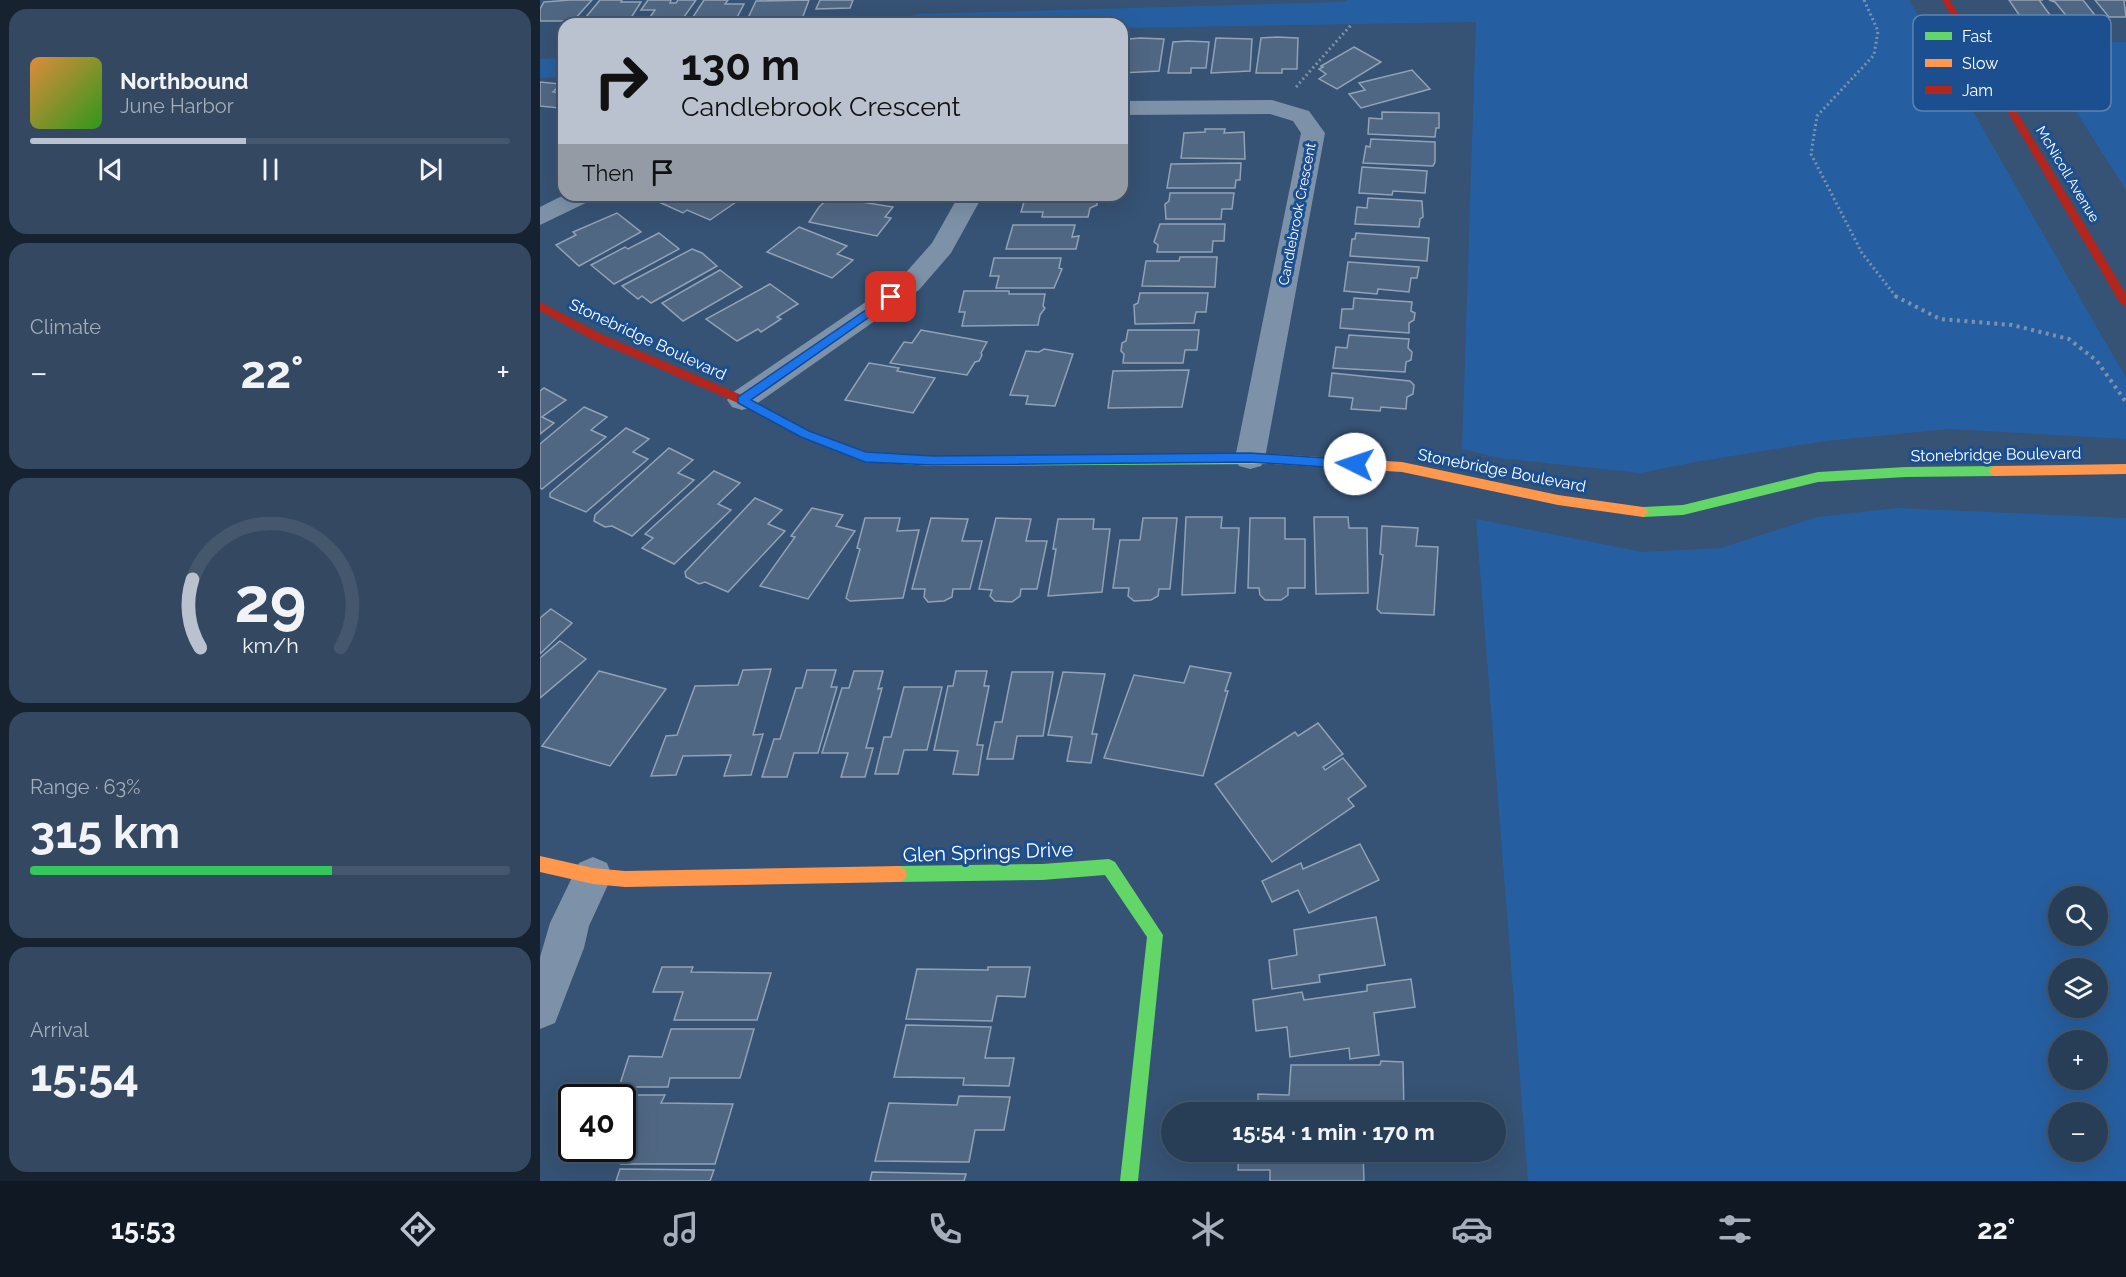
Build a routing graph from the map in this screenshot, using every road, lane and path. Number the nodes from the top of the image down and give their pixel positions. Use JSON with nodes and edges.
{"nodes":[{"id":1,"x":1864,"y":0,"type":"edge"},
{"id":2,"x":1946,"y":0,"type":"edge"},
{"id":3,"x":1955,"y":15,"type":"edge"},
{"id":4,"x":1351,"y":25,"type":"dead end"},
{"id":5,"x":1272,"y":107,"type":"junction"},
{"id":6,"x":1128,"y":108,"type":"edge"},
{"id":7,"x":2012,"y":111,"type":"edge"},
{"id":8,"x":571,"y":201,"type":"edge"},
{"id":9,"x":968,"y":201,"type":"edge"},
{"id":10,"x":540,"y":217,"type":"edge"},
{"id":11,"x":2126,"y":303,"type":"edge"},
{"id":12,"x":540,"y":306,"type":"edge"},
{"id":13,"x":742,"y":400,"type":"junction"},
{"id":14,"x":2126,"y":402,"type":"edge"},
{"id":15,"x":1250,"y":458,"type":"junction"},
{"id":16,"x":2126,"y":469,"type":"edge"},
{"id":17,"x":540,"y":864,"type":"edge"},
{"id":18,"x":593,"y":876,"type":"junction"},
{"id":19,"x":540,"y":1008,"type":"edge"},
{"id":20,"x":1129,"y":1181,"type":"edge"}],
"edges":[{"from":1,"to":14,"type":"path"},
{"from":2,"to":3,"type":"street","name":"McNicoll Avenue"},
{"from":4,"to":5,"type":"path"},
{"from":5,"to":6,"type":"street","name":"Candlebrook Crescent"},
{"from":5,"to":15,"type":"street","name":"Candlebrook Crescent"},
{"from":7,"to":11,"type":"street","name":"McNicoll Avenue"},
{"from":8,"to":10,"type":"street"},
{"from":9,"to":13,"type":"street"},
{"from":12,"to":13,"type":"street","name":"Stonebridge Boulevard"},
{"from":13,"to":15,"type":"street","name":"Stonebridge Boulevard"},
{"from":15,"to":16,"type":"street","name":"Stonebridge Boulevard"},
{"from":17,"to":18,"type":"street","name":"Glen Springs Drive"},
{"from":18,"to":19,"type":"street"},
{"from":18,"to":20,"type":"street","name":"Glen Springs Drive"}]}
